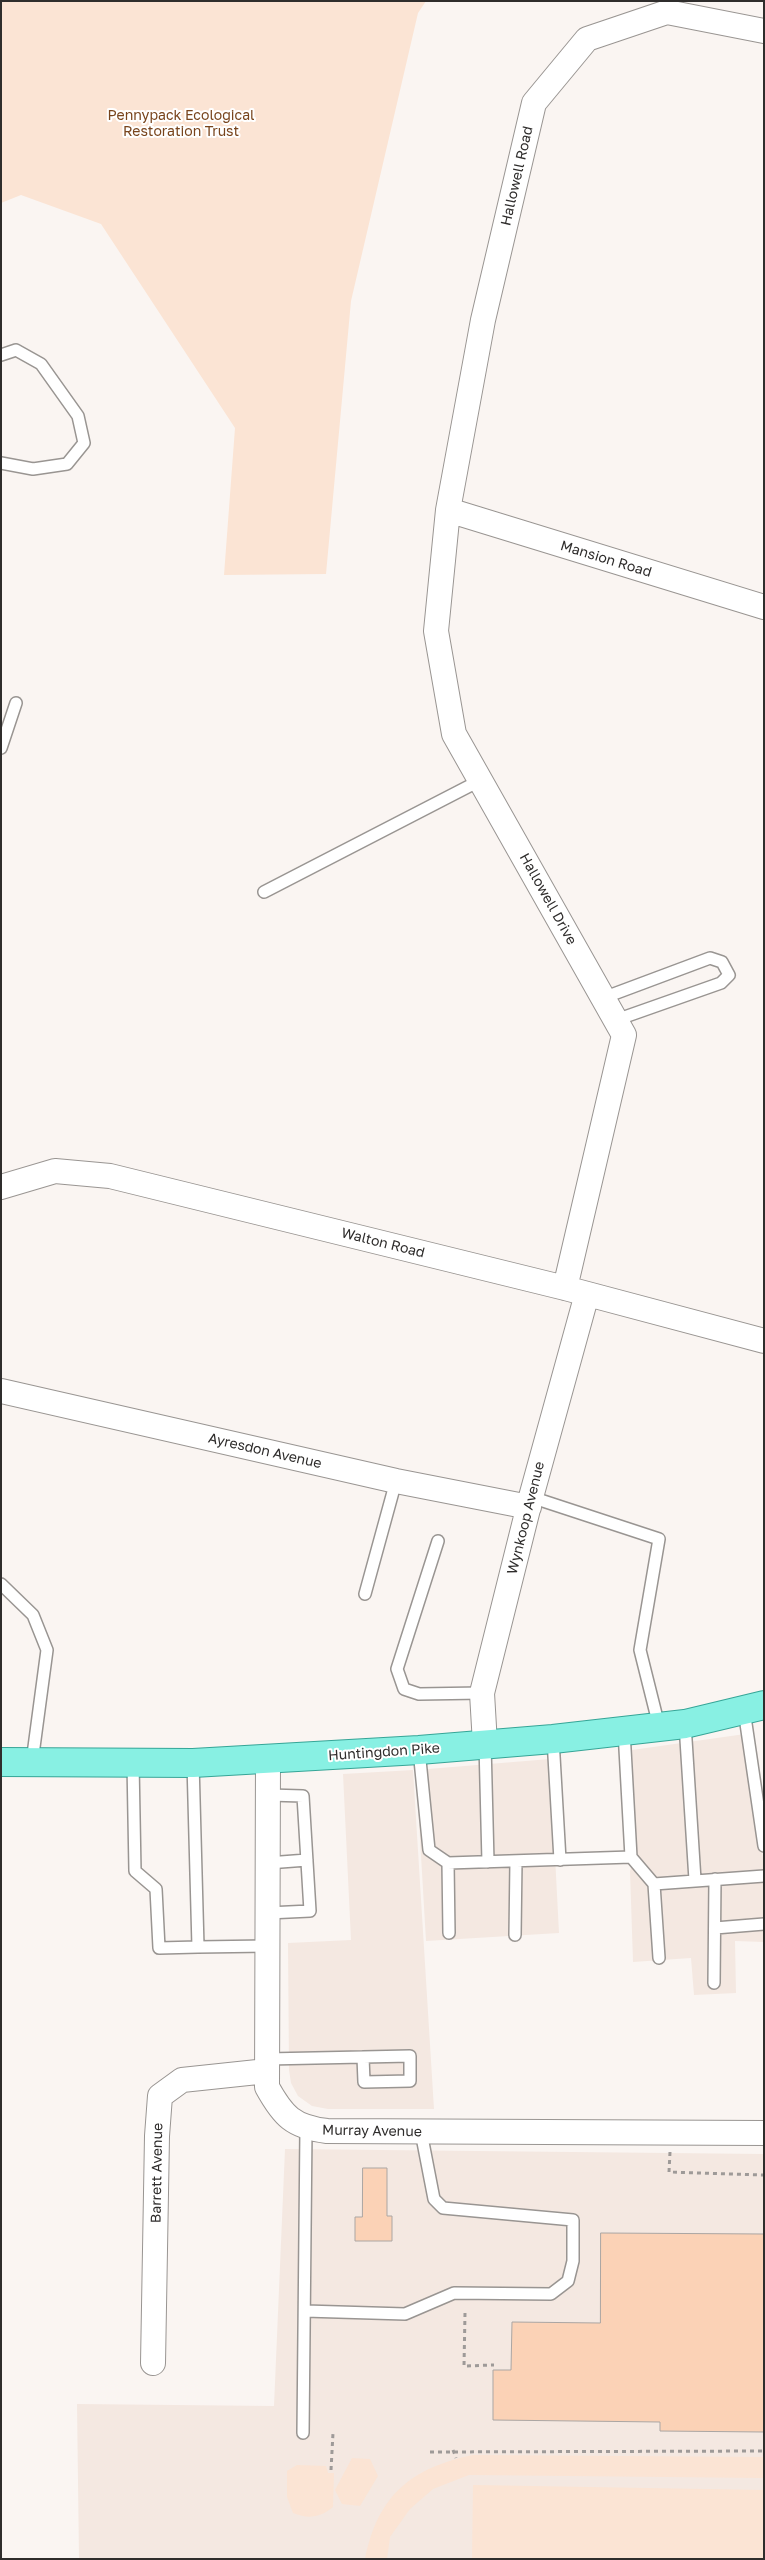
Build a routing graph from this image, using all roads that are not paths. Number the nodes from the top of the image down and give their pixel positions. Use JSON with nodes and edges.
{"nodes":[{"id":1,"x":764,"y":31,"type":"edge"},
{"id":2,"x":1,"y":355,"type":"edge"},
{"id":3,"x":1,"y":463,"type":"edge"},
{"id":4,"x":448,"y":510,"type":"junction"},
{"id":5,"x":764,"y":607,"type":"edge"},
{"id":6,"x":16,"y":703,"type":"dead end"},
{"id":7,"x":1,"y":748,"type":"edge"},
{"id":8,"x":482,"y":780,"type":"junction"},
{"id":9,"x":264,"y":892,"type":"dead end"},
{"id":10,"x":603,"y":998,"type":"junction"},
{"id":11,"x":616,"y":1020,"type":"junction"},
{"id":12,"x":1,"y":1187,"type":"edge"},
{"id":13,"x":576,"y":1291,"type":"junction"},
{"id":14,"x":764,"y":1341,"type":"edge"},
{"id":15,"x":1,"y":1391,"type":"edge"},
{"id":16,"x":396,"y":1480,"type":"junction"},
{"id":17,"x":530,"y":1502,"type":"junction"},
{"id":18,"x":438,"y":1541,"type":"dead end"},
{"id":19,"x":1,"y":1584,"type":"edge"},
{"id":20,"x":365,"y":1594,"type":"dead end"},
{"id":21,"x":482,"y":1693,"type":"junction"},
{"id":22,"x":754,"y":1707,"type":"edge"},
{"id":23,"x":672,"y":1725,"type":"junction"},
{"id":24,"x":624,"y":1731,"type":"junction"},
{"id":25,"x":552,"y":1738,"type":"junction"},
{"id":26,"x":484,"y":1744,"type":"junction"},
{"id":27,"x":419,"y":1750,"type":"junction"},
{"id":28,"x":268,"y":1760,"type":"junction"},
{"id":29,"x":1,"y":1762,"type":"edge"},
{"id":30,"x":32,"y":1762,"type":"junction"},
{"id":31,"x":133,"y":1763,"type":"junction"},
{"id":32,"x":193,"y":1763,"type":"junction"},
{"id":33,"x":268,"y":1795,"type":"junction"},
{"id":34,"x":764,"y":1846,"type":"edge"},
{"id":35,"x":631,"y":1857,"type":"junction"},
{"id":36,"x":307,"y":1860,"type":"junction"},
{"id":37,"x":560,"y":1860,"type":"junction"},
{"id":38,"x":516,"y":1861,"type":"junction"},
{"id":39,"x":268,"y":1862,"type":"junction"},
{"id":40,"x":488,"y":1862,"type":"junction"},
{"id":41,"x":448,"y":1863,"type":"junction"},
{"id":42,"x":764,"y":1876,"type":"edge"},
{"id":43,"x":715,"y":1879,"type":"junction"},
{"id":44,"x":695,"y":1880,"type":"junction"},
{"id":45,"x":654,"y":1884,"type":"junction"},
{"id":46,"x":268,"y":1912,"type":"junction"},
{"id":47,"x":764,"y":1924,"type":"edge"},
{"id":48,"x":715,"y":1928,"type":"junction"},
{"id":49,"x":449,"y":1933,"type":"dead end"},
{"id":50,"x":515,"y":1935,"type":"dead end"},
{"id":51,"x":267,"y":1946,"type":"junction"},
{"id":52,"x":198,"y":1947,"type":"junction"},
{"id":53,"x":659,"y":1958,"type":"dead end"},
{"id":54,"x":714,"y":1983,"type":"dead end"},
{"id":55,"x":363,"y":2057,"type":"junction"},
{"id":56,"x":267,"y":2065,"type":"junction"},
{"id":57,"x":306,"y":2129,"type":"junction"},
{"id":58,"x":421,"y":2132,"type":"junction"},
{"id":59,"x":764,"y":2133,"type":"edge"},
{"id":60,"x":305,"y":2311,"type":"junction"},
{"id":61,"x":153,"y":2363,"type":"dead end"},
{"id":62,"x":303,"y":2434,"type":"dead end"}],
"edges":[{"from":1,"to":4,"type":"street","name":"Hallowell Road"},
{"from":2,"to":3,"type":"lane"},
{"from":4,"to":5,"type":"street","name":"Mansion Road"},
{"from":4,"to":8,"type":"street","name":"Hallowell Drive"},
{"from":6,"to":7,"type":"lane"},
{"from":8,"to":9,"type":"lane"},
{"from":8,"to":10,"type":"street","name":"Hallowell Drive"},
{"from":10,"to":11,"type":"street","name":"Hallowell Drive"},
{"from":10,"to":11,"type":"lane"},
{"from":11,"to":13,"type":"street","name":"Hallowell Drive"},
{"from":12,"to":13,"type":"street","name":"Walton Road"},
{"from":13,"to":14,"type":"street","name":"Walton Road"},
{"from":13,"to":17,"type":"street","name":"Wynkoop Avenue"},
{"from":15,"to":16,"type":"street","name":"Ayresdon Avenue"},
{"from":16,"to":17,"type":"street","name":"Ayresdon Avenue"},
{"from":16,"to":20,"type":"lane"},
{"from":17,"to":21,"type":"street","name":"Wynkoop Avenue"},
{"from":17,"to":23,"type":"lane"},
{"from":18,"to":21,"type":"lane"},
{"from":19,"to":30,"type":"lane"},
{"from":21,"to":26,"type":"street","name":"Wynkoop Avenue"},
{"from":22,"to":23,"type":"main road","name":"Huntingdon Pike"},
{"from":22,"to":34,"type":"lane"},
{"from":23,"to":24,"type":"main road","name":"Huntingdon Pike"},
{"from":23,"to":44,"type":"lane"},
{"from":24,"to":25,"type":"main road","name":"Huntingdon Pike"},
{"from":24,"to":35,"type":"lane"},
{"from":25,"to":26,"type":"main road","name":"Huntingdon Pike"},
{"from":25,"to":37,"type":"lane"},
{"from":26,"to":27,"type":"main road","name":"Huntingdon Pike"},
{"from":26,"to":40,"type":"lane"},
{"from":27,"to":28,"type":"main road","name":"Huntingdon Pike"},
{"from":27,"to":41,"type":"lane"},
{"from":28,"to":32,"type":"main road","name":"Huntingdon Pike"},
{"from":28,"to":33,"type":"street","name":"Murray Avenue"},
{"from":29,"to":30,"type":"main road","name":"Huntingdon Pike"},
{"from":30,"to":31,"type":"main road","name":"Huntingdon Pike"},
{"from":31,"to":32,"type":"main road","name":"Huntingdon Pike"},
{"from":31,"to":52,"type":"lane"},
{"from":32,"to":52,"type":"lane"},
{"from":33,"to":36,"type":"lane"},
{"from":33,"to":39,"type":"street","name":"Murray Avenue"},
{"from":35,"to":37,"type":"lane"},
{"from":35,"to":45,"type":"lane"},
{"from":36,"to":39,"type":"lane"},
{"from":36,"to":46,"type":"lane"},
{"from":37,"to":38,"type":"lane"},
{"from":38,"to":40,"type":"lane"},
{"from":38,"to":50,"type":"lane"},
{"from":39,"to":46,"type":"street","name":"Murray Avenue"},
{"from":40,"to":41,"type":"lane"},
{"from":41,"to":49,"type":"lane"},
{"from":42,"to":43,"type":"lane"},
{"from":43,"to":44,"type":"lane"},
{"from":43,"to":48,"type":"lane"},
{"from":44,"to":45,"type":"lane"},
{"from":45,"to":53,"type":"lane"},
{"from":46,"to":51,"type":"street","name":"Murray Avenue"},
{"from":47,"to":48,"type":"lane"},
{"from":48,"to":54,"type":"lane"},
{"from":51,"to":52,"type":"lane"},
{"from":51,"to":56,"type":"street","name":"Murray Avenue"},
{"from":55,"to":55,"type":"lane"},
{"from":55,"to":56,"type":"lane"},
{"from":56,"to":57,"type":"street","name":"Murray Avenue"},
{"from":56,"to":61,"type":"street","name":"Barrett Avenue"},
{"from":57,"to":58,"type":"street","name":"Murray Avenue"},
{"from":57,"to":60,"type":"lane"},
{"from":58,"to":59,"type":"street","name":"Murray Avenue"},
{"from":58,"to":60,"type":"lane"},
{"from":60,"to":62,"type":"lane"}]}
